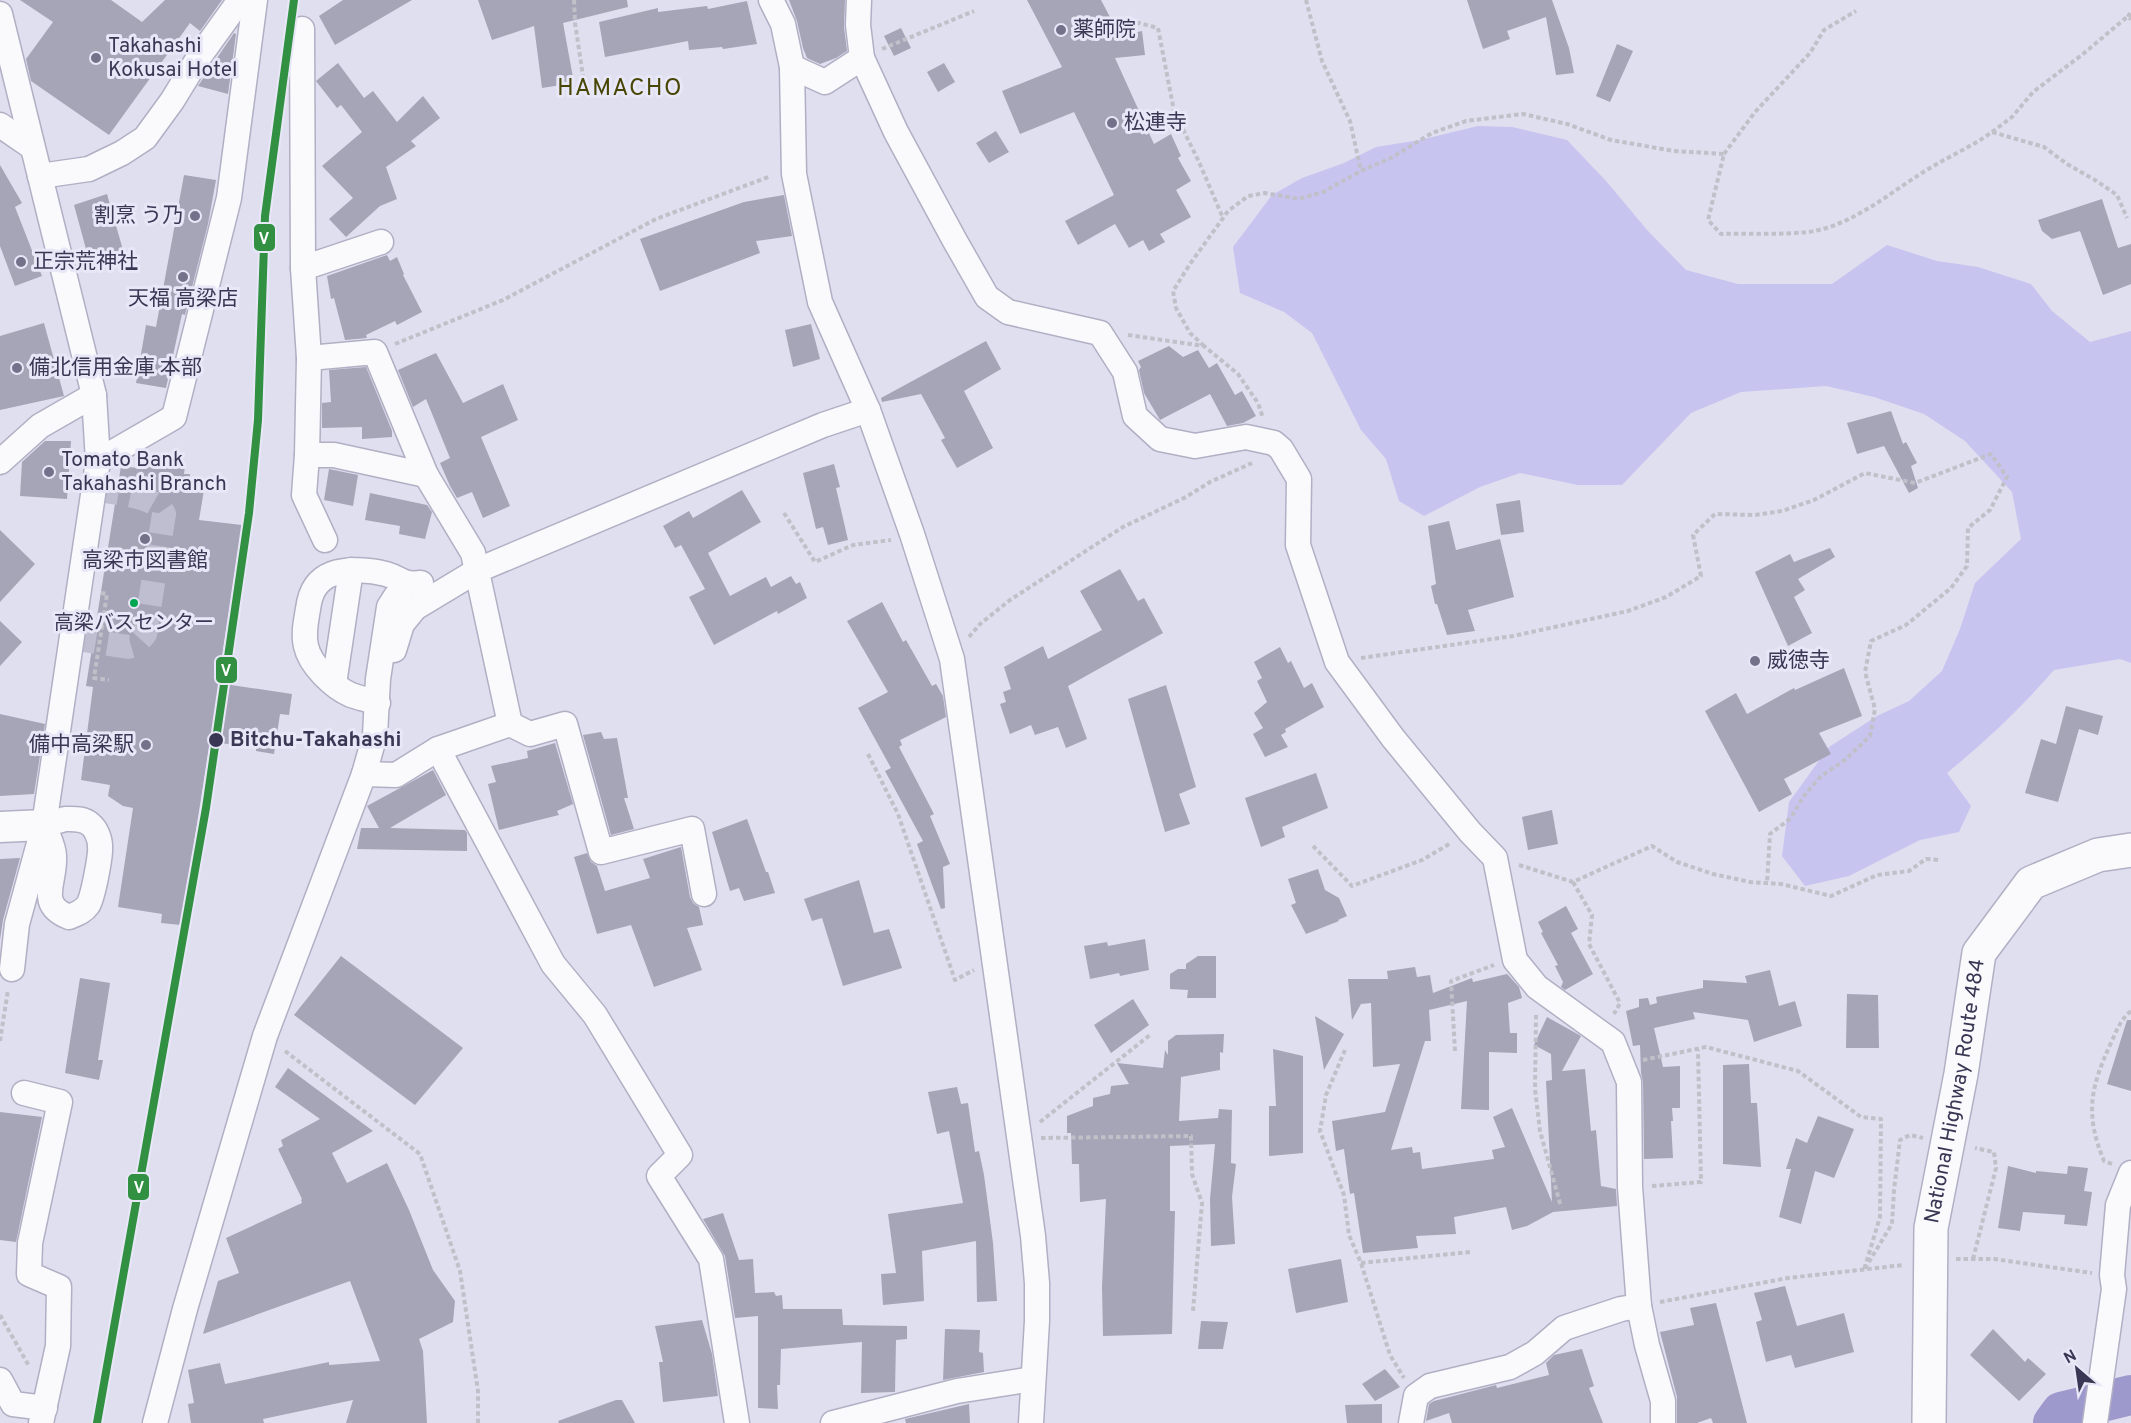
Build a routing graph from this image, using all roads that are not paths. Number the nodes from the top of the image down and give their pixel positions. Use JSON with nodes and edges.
{"nodes":[{"id":1,"x":240,"y":0,"type":"edge"},
{"id":2,"x":255,"y":0,"type":"edge"},
{"id":3,"x":771,"y":0,"type":"edge"},
{"id":4,"x":859,"y":0,"type":"edge"},
{"id":5,"x":0,"y":14,"type":"edge"},
{"id":6,"x":302,"y":29,"type":"dead end"},
{"id":7,"x":862,"y":58,"type":"junction"},
{"id":8,"x":792,"y":67,"type":"junction"},
{"id":9,"x":0,"y":125,"type":"edge"},
{"id":10,"x":32,"y":147,"type":"junction"},
{"id":11,"x":40,"y":176,"type":"junction"},
{"id":12,"x":381,"y":242,"type":"dead end"},
{"id":13,"x":303,"y":268,"type":"junction"},
{"id":14,"x":309,"y":358,"type":"junction"},
{"id":15,"x":94,"y":395,"type":"junction"},
{"id":16,"x":868,"y":410,"type":"junction"},
{"id":17,"x":308,"y":455,"type":"junction"},
{"id":18,"x":98,"y":461,"type":"junction"},
{"id":19,"x":0,"y":462,"type":"edge"},
{"id":20,"x":426,"y":475,"type":"junction"},
{"id":21,"x":325,"y":540,"type":"dead end"},
{"id":22,"x":351,"y":570,"type":"junction"},
{"id":23,"x":478,"y":570,"type":"junction"},
{"id":24,"x":407,"y":584,"type":"junction"},
{"id":25,"x":334,"y":684,"type":"junction"},
{"id":26,"x":378,"y":703,"type":"junction"},
{"id":27,"x":510,"y":724,"type":"junction"},
{"id":28,"x":438,"y":749,"type":"junction"},
{"id":29,"x":364,"y":774,"type":"junction"},
{"id":30,"x":44,"y":825,"type":"junction"},
{"id":31,"x":0,"y":827,"type":"edge"},
{"id":32,"x":2131,"y":850,"type":"edge"},
{"id":33,"x":704,"y":894,"type":"dead end"},
{"id":34,"x":12,"y":969,"type":"road end"},
{"id":35,"x":24,"y":1093,"type":"dead end"},
{"id":36,"x":2127,"y":1170,"type":"edge"},
{"id":37,"x":1639,"y":1306,"type":"junction"},
{"id":38,"x":1033,"y":1379,"type":"junction"},
{"id":39,"x":0,"y":1380,"type":"edge"},
{"id":40,"x":45,"y":1409,"type":"edge"},
{"id":41,"x":155,"y":1423,"type":"edge"},
{"id":42,"x":736,"y":1423,"type":"edge"},
{"id":43,"x":833,"y":1423,"type":"edge"},
{"id":44,"x":1031,"y":1423,"type":"edge"},
{"id":45,"x":1411,"y":1423,"type":"edge"},
{"id":46,"x":1663,"y":1423,"type":"edge"},
{"id":47,"x":1929,"y":1423,"type":"edge"},
{"id":48,"x":2095,"y":1423,"type":"edge"}],
"edges":[{"from":1,"to":11,"type":"street"},
{"from":2,"to":18,"type":"street"},
{"from":3,"to":8,"type":"street"},
{"from":4,"to":7,"type":"street"},
{"from":5,"to":10,"type":"street"},
{"from":6,"to":13,"type":"street"},
{"from":7,"to":8,"type":"street"},
{"from":7,"to":37,"type":"street"},
{"from":8,"to":16,"type":"street"},
{"from":9,"to":10,"type":"street"},
{"from":10,"to":11,"type":"street"},
{"from":11,"to":15,"type":"street"},
{"from":12,"to":13,"type":"street"},
{"from":13,"to":14,"type":"street"},
{"from":14,"to":17,"type":"street"},
{"from":14,"to":20,"type":"street"},
{"from":15,"to":18,"type":"street"},
{"from":15,"to":19,"type":"street"},
{"from":16,"to":23,"type":"street"},
{"from":16,"to":38,"type":"street"},
{"from":17,"to":20,"type":"street"},
{"from":17,"to":21,"type":"street"},
{"from":18,"to":30,"type":"street"},
{"from":20,"to":23,"type":"street"},
{"from":22,"to":24,"type":"street"},
{"from":22,"to":25,"type":"street"},
{"from":22,"to":25,"type":"street"},
{"from":23,"to":24,"type":"street"},
{"from":23,"to":26,"type":"street"},
{"from":23,"to":27,"type":"street"},
{"from":24,"to":26,"type":"street"},
{"from":25,"to":26,"type":"street"},
{"from":26,"to":29,"type":"street"},
{"from":27,"to":28,"type":"street"},
{"from":27,"to":33,"type":"street"},
{"from":28,"to":29,"type":"street"},
{"from":28,"to":42,"type":"street"},
{"from":29,"to":41,"type":"street"},
{"from":30,"to":31,"type":"main road"},
{"from":30,"to":34,"type":"street"},
{"from":32,"to":47,"type":"highway","name":"National Highway Route 484"},
{"from":35,"to":40,"type":"street"},
{"from":36,"to":48,"type":"street"},
{"from":37,"to":45,"type":"street"},
{"from":37,"to":46,"type":"street"},
{"from":38,"to":43,"type":"street"},
{"from":38,"to":44,"type":"street"},
{"from":39,"to":40,"type":"street"}]}
